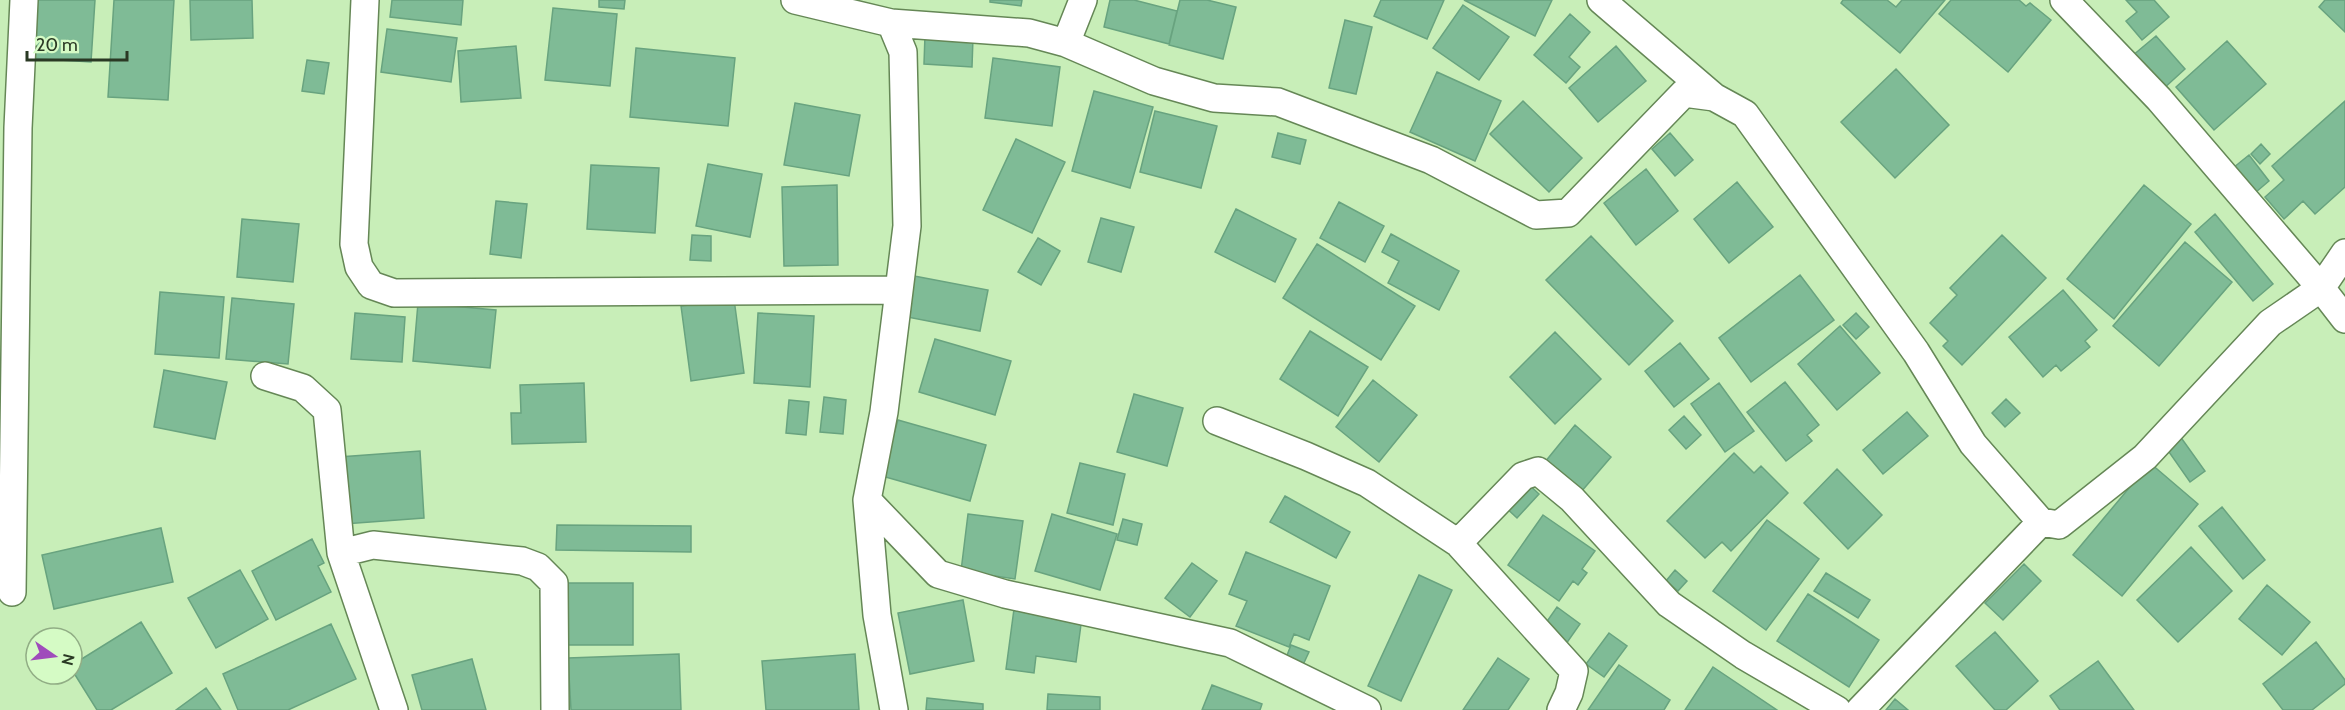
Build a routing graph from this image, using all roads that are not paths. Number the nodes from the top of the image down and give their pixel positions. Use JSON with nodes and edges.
{"nodes":[{"id":1,"x":24,"y":0,"type":"edge"},
{"id":2,"x":366,"y":0,"type":"edge"},
{"id":3,"x":795,"y":0,"type":"edge"},
{"id":4,"x":1083,"y":0,"type":"edge"},
{"id":5,"x":1601,"y":0,"type":"edge"},
{"id":6,"x":2064,"y":0,"type":"edge"},
{"id":7,"x":891,"y":23,"type":"junction"},
{"id":8,"x":1066,"y":44,"type":"junction"},
{"id":9,"x":1713,"y":97,"type":"junction"},
{"id":10,"x":2345,"y":253,"type":"edge"},
{"id":11,"x":2321,"y":288,"type":"junction"},
{"id":12,"x":899,"y":290,"type":"junction"},
{"id":13,"x":2345,"y":319,"type":"edge"},
{"id":14,"x":265,"y":376,"type":"dead end"},
{"id":15,"x":1217,"y":421,"type":"dead end"},
{"id":16,"x":867,"y":500,"type":"junction"},
{"id":17,"x":2041,"y":522,"type":"junction"},
{"id":18,"x":1458,"y":543,"type":"junction"},
{"id":19,"x":341,"y":553,"type":"junction"},
{"id":20,"x":12,"y":591,"type":"dead end"},
{"id":21,"x":394,"y":710,"type":"edge"},
{"id":22,"x":555,"y":710,"type":"edge"},
{"id":23,"x":894,"y":710,"type":"edge"},
{"id":24,"x":1367,"y":710,"type":"edge"},
{"id":25,"x":1561,"y":710,"type":"edge"},
{"id":26,"x":1837,"y":710,"type":"edge"},
{"id":27,"x":1860,"y":710,"type":"edge"}],
"edges":[{"from":1,"to":20,"type":"street"},
{"from":2,"to":12,"type":"street"},
{"from":3,"to":7,"type":"street"},
{"from":4,"to":8,"type":"street"},
{"from":5,"to":9,"type":"street"},
{"from":6,"to":11,"type":"street"},
{"from":7,"to":8,"type":"street"},
{"from":7,"to":12,"type":"street"},
{"from":8,"to":9,"type":"street"},
{"from":9,"to":17,"type":"street"},
{"from":10,"to":11,"type":"street"},
{"from":11,"to":13,"type":"street"},
{"from":11,"to":17,"type":"street"},
{"from":12,"to":16,"type":"street"},
{"from":14,"to":19,"type":"street"},
{"from":15,"to":18,"type":"street"},
{"from":16,"to":23,"type":"street"},
{"from":16,"to":24,"type":"street"},
{"from":17,"to":27,"type":"street"},
{"from":18,"to":25,"type":"street"},
{"from":18,"to":26,"type":"street"},
{"from":19,"to":21,"type":"street"},
{"from":19,"to":22,"type":"street"}]}
